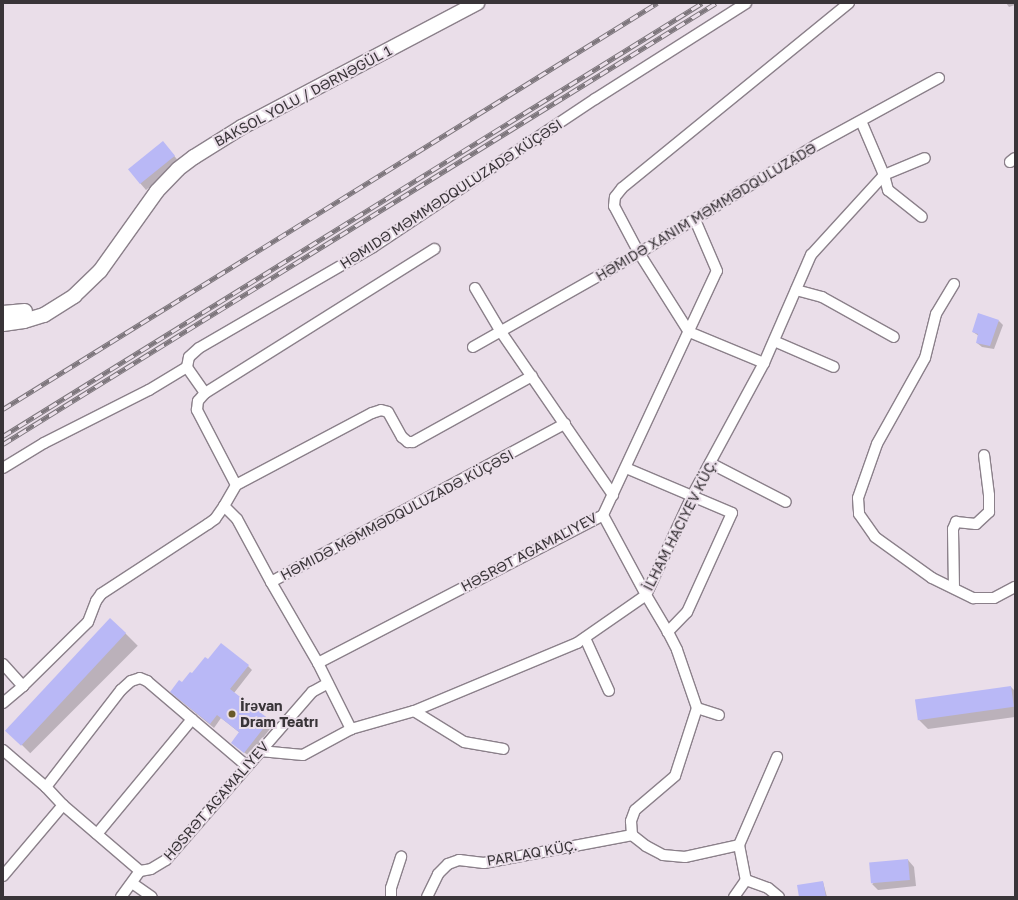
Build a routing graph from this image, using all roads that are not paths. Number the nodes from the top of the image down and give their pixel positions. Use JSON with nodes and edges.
{"nodes":[{"id":1,"x":477,"y":3,"type":"edge"},
{"id":2,"x":746,"y":3,"type":"edge"},
{"id":3,"x":849,"y":3,"type":"edge"},
{"id":4,"x":939,"y":78,"type":"dead end"},
{"id":5,"x":861,"y":121,"type":"junction"},
{"id":6,"x":925,"y":158,"type":"dead end"},
{"id":7,"x":884,"y":175,"type":"junction"},
{"id":8,"x":922,"y":217,"type":"dead end"},
{"id":9,"x":695,"y":220,"type":"junction"},
{"id":10,"x":435,"y":249,"type":"dead end"},
{"id":11,"x":639,"y":253,"type":"junction"},
{"id":12,"x":954,"y":284,"type":"dead end"},
{"id":13,"x":86,"y":285,"type":"junction"},
{"id":14,"x":475,"y":288,"type":"dead end"},
{"id":15,"x":796,"y":290,"type":"junction"},
{"id":16,"x":3,"y":313,"type":"edge"},
{"id":17,"x":3,"y":324,"type":"edge"},
{"id":18,"x":501,"y":332,"type":"junction"},
{"id":19,"x":689,"y":332,"type":"junction"},
{"id":20,"x":894,"y":338,"type":"dead end"},
{"id":21,"x":774,"y":342,"type":"junction"},
{"id":22,"x":473,"y":347,"type":"dead end"},
{"id":23,"x":764,"y":363,"type":"junction"},
{"id":24,"x":188,"y":367,"type":"junction"},
{"id":25,"x":834,"y":367,"type":"dead end"},
{"id":26,"x":532,"y":376,"type":"junction"},
{"id":27,"x":205,"y":393,"type":"junction"},
{"id":28,"x":565,"y":424,"type":"junction"},
{"id":29,"x":984,"y":455,"type":"dead end"},
{"id":30,"x":710,"y":463,"type":"junction"},
{"id":31,"x":3,"y":468,"type":"edge"},
{"id":32,"x":626,"y":468,"type":"junction"},
{"id":33,"x":236,"y":485,"type":"junction"},
{"id":34,"x":613,"y":495,"type":"junction"},
{"id":35,"x":692,"y":496,"type":"junction"},
{"id":36,"x":786,"y":502,"type":"dead end"},
{"id":37,"x":224,"y":506,"type":"junction"},
{"id":38,"x":602,"y":515,"type":"junction"},
{"id":39,"x":271,"y":582,"type":"junction"},
{"id":40,"x":1015,"y":587,"type":"edge"},
{"id":41,"x":954,"y":588,"type":"junction"},
{"id":42,"x":646,"y":595,"type":"junction"},
{"id":43,"x":668,"y":632,"type":"junction"},
{"id":44,"x":585,"y":638,"type":"junction"},
{"id":45,"x":318,"y":663,"type":"junction"},
{"id":46,"x":3,"y":664,"type":"edge"},
{"id":47,"x":328,"y":683,"type":"junction"},
{"id":48,"x":23,"y":686,"type":"junction"},
{"id":49,"x":609,"y":691,"type":"dead end"},
{"id":50,"x":3,"y":703,"type":"edge"},
{"id":51,"x":697,"y":708,"type":"junction"},
{"id":52,"x":414,"y":711,"type":"junction"},
{"id":53,"x":719,"y":715,"type":"dead end"},
{"id":54,"x":192,"y":719,"type":"junction"},
{"id":55,"x":351,"y":729,"type":"junction"},
{"id":56,"x":503,"y":749,"type":"dead end"},
{"id":57,"x":3,"y":750,"type":"edge"},
{"id":58,"x":260,"y":751,"type":"junction"},
{"id":59,"x":777,"y":757,"type":"dead end"},
{"id":60,"x":247,"y":766,"type":"junction"},
{"id":61,"x":46,"y":787,"type":"junction"},
{"id":62,"x":63,"y":805,"type":"junction"},
{"id":63,"x":97,"y":834,"type":"junction"},
{"id":64,"x":632,"y":835,"type":"junction"},
{"id":65,"x":739,"y":845,"type":"junction"},
{"id":66,"x":401,"y":857,"type":"dead end"},
{"id":67,"x":140,"y":871,"type":"junction"},
{"id":68,"x":3,"y":876,"type":"edge"},
{"id":69,"x":746,"y":880,"type":"junction"},
{"id":70,"x":132,"y":883,"type":"junction"},
{"id":71,"x":120,"y":897,"type":"edge"},
{"id":72,"x":152,"y":897,"type":"edge"},
{"id":73,"x":391,"y":897,"type":"edge"},
{"id":74,"x":427,"y":897,"type":"edge"},
{"id":75,"x":734,"y":897,"type":"edge"},
{"id":76,"x":779,"y":897,"type":"edge"}],
"edges":[{"from":1,"to":13,"type":"main road","name":"BAKSOL YOLU / DƏRNƏGÜL 1"},
{"from":2,"to":24,"type":"street","name":"HƏMIDƏ MƏMMƏDQULUZADƏ KÜÇƏSI"},
{"from":3,"to":11,"type":"street"},
{"from":4,"to":5,"type":"street"},
{"from":5,"to":7,"type":"street"},
{"from":5,"to":9,"type":"street"},
{"from":6,"to":7,"type":"street"},
{"from":7,"to":8,"type":"street"},
{"from":7,"to":15,"type":"street"},
{"from":9,"to":11,"type":"street"},
{"from":9,"to":19,"type":"street"},
{"from":10,"to":27,"type":"street"},
{"from":11,"to":18,"type":"street"},
{"from":11,"to":19,"type":"street"},
{"from":12,"to":41,"type":"street"},
{"from":13,"to":16,"type":"main road"},
{"from":13,"to":17,"type":"main road"},
{"from":14,"to":18,"type":"street"},
{"from":15,"to":20,"type":"street"},
{"from":15,"to":21,"type":"street"},
{"from":18,"to":22,"type":"street"},
{"from":18,"to":26,"type":"street"},
{"from":19,"to":23,"type":"street"},
{"from":19,"to":32,"type":"street"},
{"from":21,"to":23,"type":"street"},
{"from":21,"to":25,"type":"street"},
{"from":23,"to":30,"type":"street"},
{"from":24,"to":27,"type":"street"},
{"from":24,"to":31,"type":"street"},
{"from":26,"to":28,"type":"street"},
{"from":26,"to":33,"type":"street"},
{"from":27,"to":33,"type":"street"},
{"from":28,"to":34,"type":"street"},
{"from":28,"to":39,"type":"street","name":"HƏMIDƏ MƏMMƏDQULUZADƏ KÜÇƏSI"},
{"from":29,"to":41,"type":"street"},
{"from":30,"to":35,"type":"street"},
{"from":30,"to":36,"type":"street"},
{"from":32,"to":34,"type":"street"},
{"from":32,"to":35,"type":"street"},
{"from":33,"to":37,"type":"street"},
{"from":34,"to":38,"type":"street"},
{"from":35,"to":42,"type":"street"},
{"from":35,"to":43,"type":"street"},
{"from":37,"to":39,"type":"street"},
{"from":37,"to":48,"type":"street"},
{"from":38,"to":42,"type":"street"},
{"from":38,"to":45,"type":"street"},
{"from":39,"to":45,"type":"street"},
{"from":40,"to":41,"type":"street"},
{"from":42,"to":43,"type":"street"},
{"from":42,"to":44,"type":"street"},
{"from":43,"to":51,"type":"street"},
{"from":44,"to":49,"type":"street"},
{"from":44,"to":52,"type":"street"},
{"from":45,"to":47,"type":"street"},
{"from":46,"to":48,"type":"street"},
{"from":47,"to":55,"type":"street"},
{"from":47,"to":58,"type":"street"},
{"from":48,"to":50,"type":"street"},
{"from":51,"to":53,"type":"street"},
{"from":51,"to":64,"type":"street"},
{"from":52,"to":55,"type":"street"},
{"from":52,"to":56,"type":"street"},
{"from":54,"to":60,"type":"street"},
{"from":54,"to":61,"type":"street"},
{"from":54,"to":63,"type":"street"},
{"from":55,"to":58,"type":"street"},
{"from":57,"to":61,"type":"street"},
{"from":58,"to":60,"type":"street"},
{"from":59,"to":65,"type":"street"},
{"from":60,"to":67,"type":"street"},
{"from":61,"to":62,"type":"street"},
{"from":62,"to":63,"type":"street"},
{"from":62,"to":68,"type":"street"},
{"from":63,"to":67,"type":"street"},
{"from":64,"to":65,"type":"street"},
{"from":64,"to":74,"type":"street","name":"PARLAQ KÜÇ."},
{"from":65,"to":69,"type":"street"},
{"from":66,"to":73,"type":"street"},
{"from":67,"to":70,"type":"street"},
{"from":69,"to":75,"type":"street"},
{"from":69,"to":76,"type":"street"},
{"from":70,"to":71,"type":"street"},
{"from":70,"to":72,"type":"street"}]}
